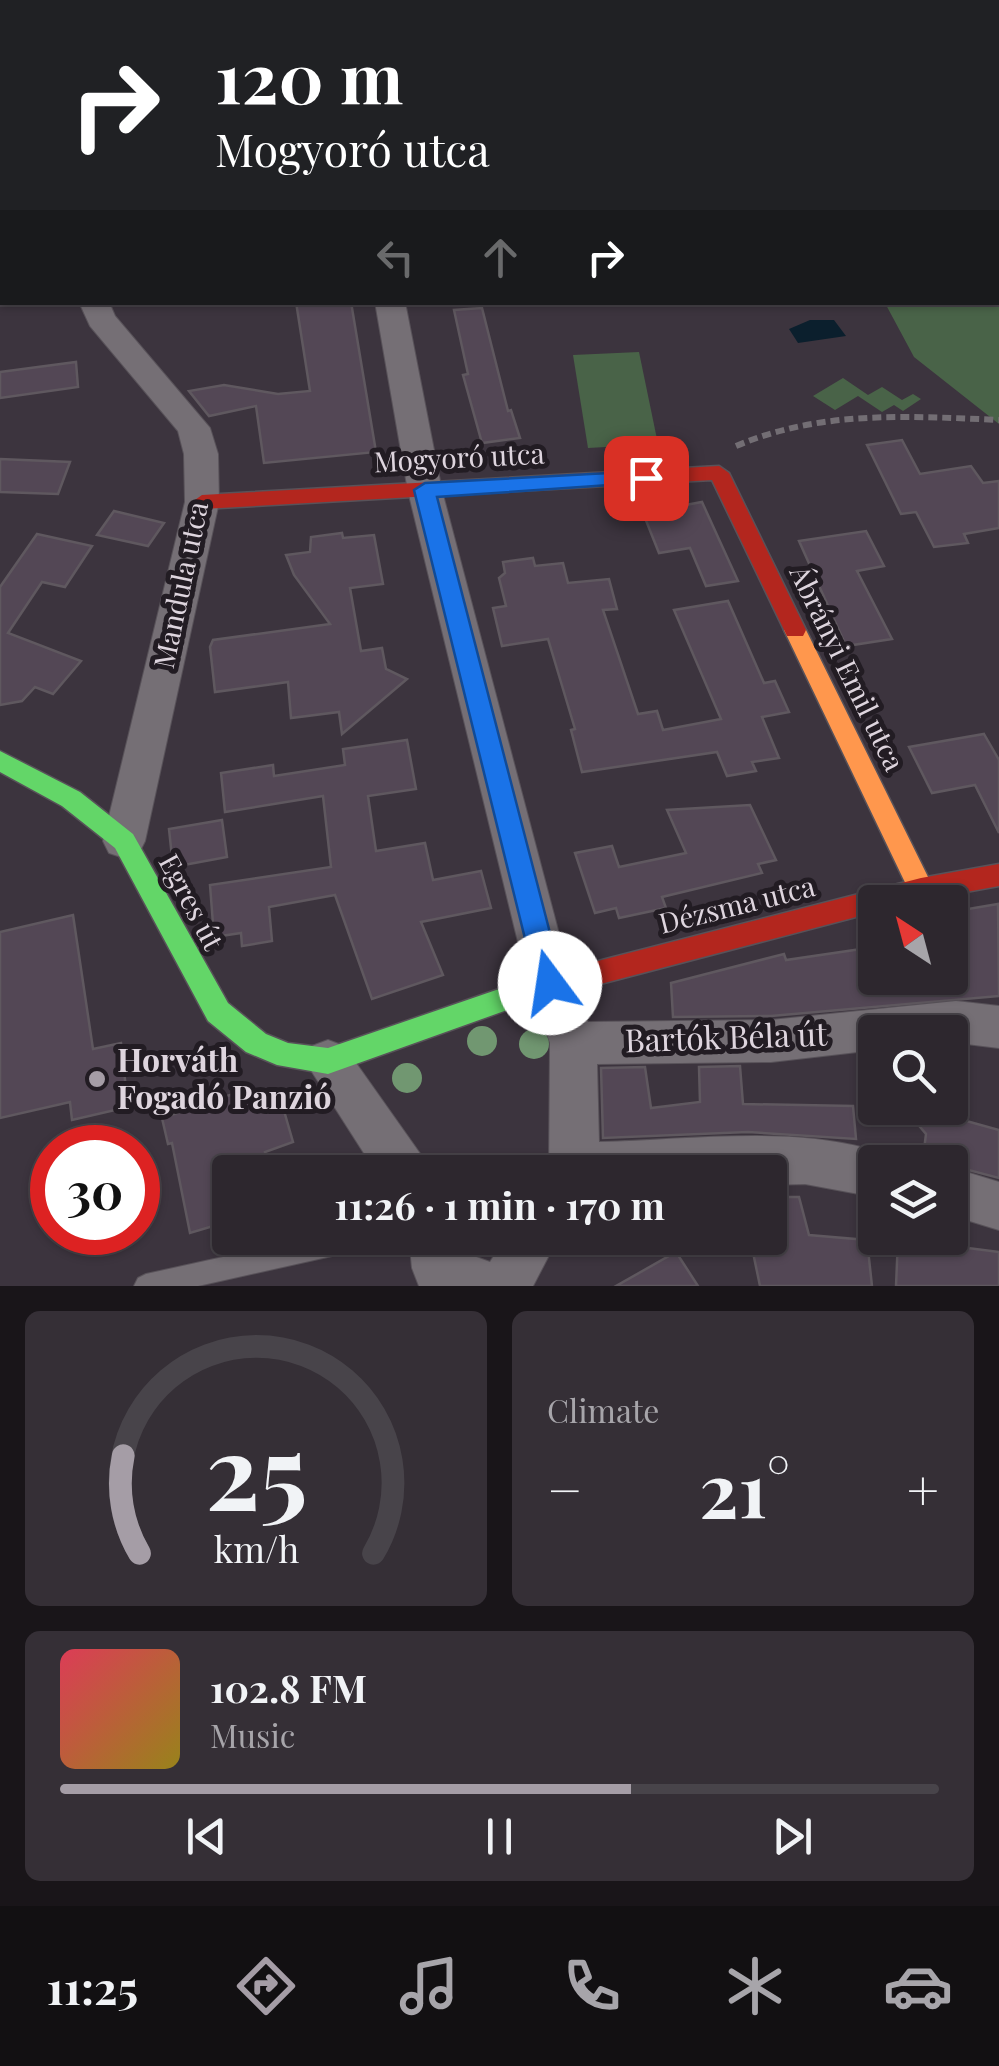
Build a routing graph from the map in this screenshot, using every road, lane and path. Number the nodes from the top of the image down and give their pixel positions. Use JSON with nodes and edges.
{"nodes":[{"id":1,"x":95,"y":305,"type":"edge"},
{"id":2,"x":391,"y":305,"type":"edge"},
{"id":3,"x":999,"y":420,"type":"edge"},
{"id":4,"x":720,"y":473,"type":"junction"},
{"id":5,"x":425,"y":490,"type":"junction"},
{"id":6,"x":202,"y":502,"type":"junction"},
{"id":7,"x":0,"y":761,"type":"edge"},
{"id":8,"x":124,"y":841,"type":"junction"},
{"id":9,"x":999,"y":874,"type":"edge"},
{"id":10,"x":919,"y":885,"type":"edge"},
{"id":11,"x":942,"y":885,"type":"edge"},
{"id":12,"x":858,"y":905,"type":"edge"},
{"id":13,"x":550,"y":983,"type":"junction"},
{"id":14,"x":999,"y":1026,"type":"edge"},
{"id":15,"x":572,"y":1043,"type":"junction"},
{"id":16,"x":328,"y":1060,"type":"junction"},
{"id":17,"x":392,"y":1155,"type":"edge"},
{"id":18,"x":574,"y":1155,"type":"edge"},
{"id":19,"x":787,"y":1161,"type":"edge"},
{"id":20,"x":858,"y":1171,"type":"edge"},
{"id":21,"x":968,"y":1197,"type":"edge"},
{"id":22,"x":999,"y":1206,"type":"edge"},
{"id":23,"x":284,"y":1255,"type":"edge"},
{"id":24,"x":523,"y":1255,"type":"edge"},
{"id":25,"x":433,"y":1264,"type":"edge"},
{"id":26,"x":146,"y":1286,"type":"edge"},
{"id":27,"x":486,"y":1286,"type":"edge"},
{"id":28,"x":504,"y":1286,"type":"edge"}],
"edges":[{"from":1,"to":6,"type":"street","name":"Mandula utca"},
{"from":2,"to":5,"type":"street"},
{"from":3,"to":4,"type":"path"},
{"from":4,"to":5,"type":"street","name":"Mogyoró utca"},
{"from":4,"to":10,"type":"street","name":"Ábrányi Emil utca"},
{"from":5,"to":6,"type":"street","name":"Mogyoró utca"},
{"from":5,"to":13,"type":"street"},
{"from":6,"to":8,"type":"street","name":"Mandula utca"},
{"from":7,"to":8,"type":"street","name":"Egres út"},
{"from":8,"to":16,"type":"street","name":"Egres út"},
{"from":9,"to":11,"type":"street","name":"Dézsma utca"},
{"from":12,"to":13,"type":"street","name":"Dézsma utca"},
{"from":13,"to":15,"type":"street"},
{"from":13,"to":16,"type":"street","name":"Dézsma utca"},
{"from":14,"to":15,"type":"street","name":"Bartók Béla út"},
{"from":15,"to":18,"type":"street"},
{"from":16,"to":17,"type":"street"},
{"from":19,"to":20,"type":"street"},
{"from":21,"to":22,"type":"street"},
{"from":23,"to":26,"type":"lane"},
{"from":24,"to":28,"type":"street"},
{"from":25,"to":27,"type":"street"}]}
